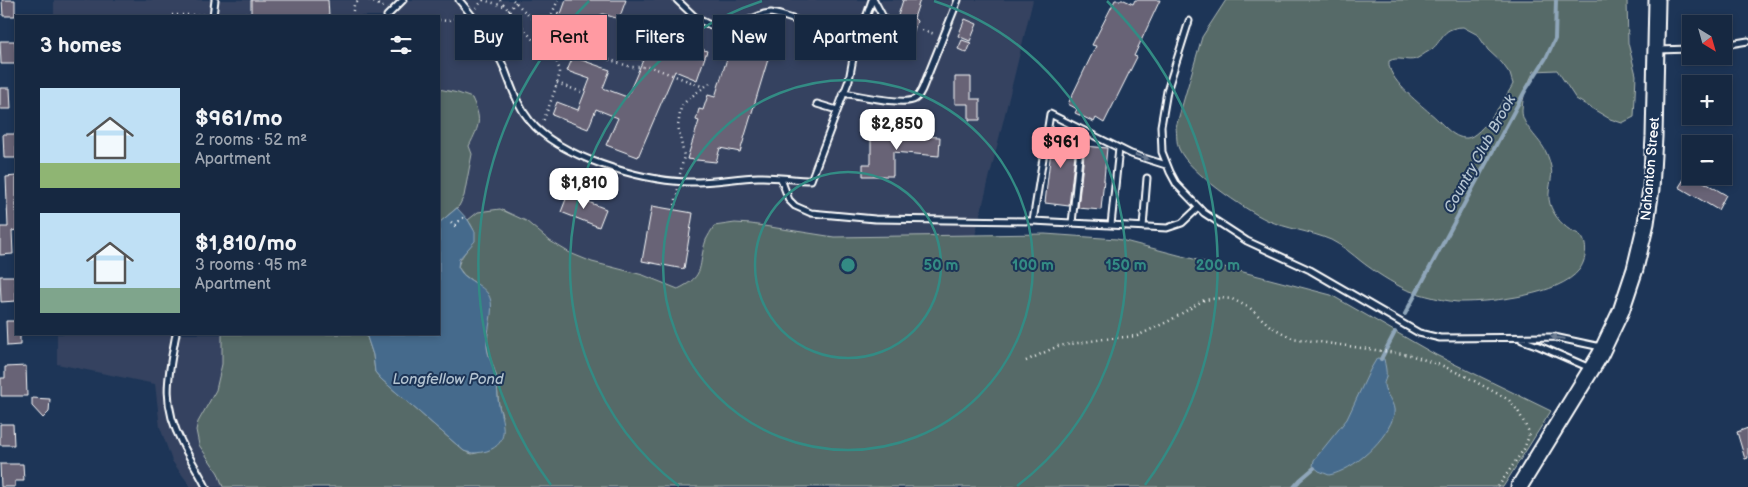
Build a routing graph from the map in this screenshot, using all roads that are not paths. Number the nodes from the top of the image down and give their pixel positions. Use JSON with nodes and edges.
{"nodes":[{"id":1,"x":215,"y":0,"type":"edge"},
{"id":2,"x":403,"y":0,"type":"edge"},
{"id":3,"x":459,"y":0,"type":"edge"},
{"id":4,"x":678,"y":0,"type":"edge"},
{"id":5,"x":873,"y":0,"type":"edge"},
{"id":6,"x":958,"y":0,"type":"edge"},
{"id":7,"x":1657,"y":0,"type":"edge"},
{"id":8,"x":213,"y":15,"type":"edge"},
{"id":9,"x":388,"y":15,"type":"edge"},
{"id":10,"x":867,"y":15,"type":"edge"},
{"id":11,"x":882,"y":15,"type":"edge"},
{"id":12,"x":795,"y":19,"type":"edge"},
{"id":13,"x":1189,"y":21,"type":"dead end"},
{"id":14,"x":1748,"y":41,"type":"edge"},
{"id":15,"x":1732,"y":44,"type":"edge"},
{"id":16,"x":1682,"y":49,"type":"edge"},
{"id":17,"x":1656,"y":50,"type":"junction"},
{"id":18,"x":853,"y":60,"type":"edge"},
{"id":19,"x":844,"y":93,"type":"junction"},
{"id":20,"x":817,"y":104,"type":"dead end"},
{"id":21,"x":836,"y":110,"type":"junction"},
{"id":22,"x":1082,"y":130,"type":"junction"},
{"id":23,"x":1119,"y":148,"type":"junction"},
{"id":24,"x":1166,"y":165,"type":"junction"},
{"id":25,"x":1147,"y":178,"type":"dead end"},
{"id":26,"x":782,"y":179,"type":"junction"},
{"id":27,"x":1198,"y":208,"type":"junction"},
{"id":28,"x":1033,"y":221,"type":"junction"},
{"id":29,"x":1072,"y":223,"type":"junction"},
{"id":30,"x":1111,"y":225,"type":"junction"},
{"id":31,"x":1143,"y":227,"type":"junction"},
{"id":32,"x":176,"y":335,"type":"edge"},
{"id":33,"x":1511,"y":338,"type":"junction"},
{"id":34,"x":1604,"y":347,"type":"junction"},
{"id":35,"x":1592,"y":370,"type":"junction"},
{"id":36,"x":206,"y":487,"type":"edge"},
{"id":37,"x":1520,"y":487,"type":"edge"}],
"edges":[{"from":1,"to":8,"type":"lane"},
{"from":2,"to":9,"type":"lane"},
{"from":3,"to":26,"type":"lane"},
{"from":4,"to":12,"type":"lane"},
{"from":5,"to":10,"type":"lane"},
{"from":5,"to":11,"type":"lane"},
{"from":6,"to":19,"type":"lane"},
{"from":7,"to":17,"type":"main road","name":"Nahanton Street"},
{"from":13,"to":24,"type":"lane"},
{"from":14,"to":15,"type":"lane"},
{"from":16,"to":17,"type":"lane"},
{"from":17,"to":34,"type":"main road","name":"Nahanton Street"},
{"from":18,"to":19,"type":"lane"},
{"from":19,"to":21,"type":"lane"},
{"from":20,"to":21,"type":"lane"},
{"from":21,"to":26,"type":"lane"},
{"from":22,"to":23,"type":"lane"},
{"from":22,"to":28,"type":"lane"},
{"from":22,"to":29,"type":"lane"},
{"from":23,"to":24,"type":"lane","one_way":true},
{"from":23,"to":30,"type":"lane"},
{"from":24,"to":27,"type":"lane"},
{"from":25,"to":31,"type":"lane"},
{"from":26,"to":28,"type":"lane"},
{"from":27,"to":31,"type":"lane"},
{"from":27,"to":33,"type":"lane"},
{"from":28,"to":29,"type":"lane"},
{"from":29,"to":30,"type":"lane"},
{"from":30,"to":31,"type":"lane"},
{"from":32,"to":36,"type":"lane"},
{"from":34,"to":33,"type":"lane","one_way":true},
{"from":33,"to":35,"type":"lane"},
{"from":34,"to":35,"type":"main road","name":"Nahanton Street"},
{"from":35,"to":37,"type":"main road","name":"Nahanton Street"}]}
